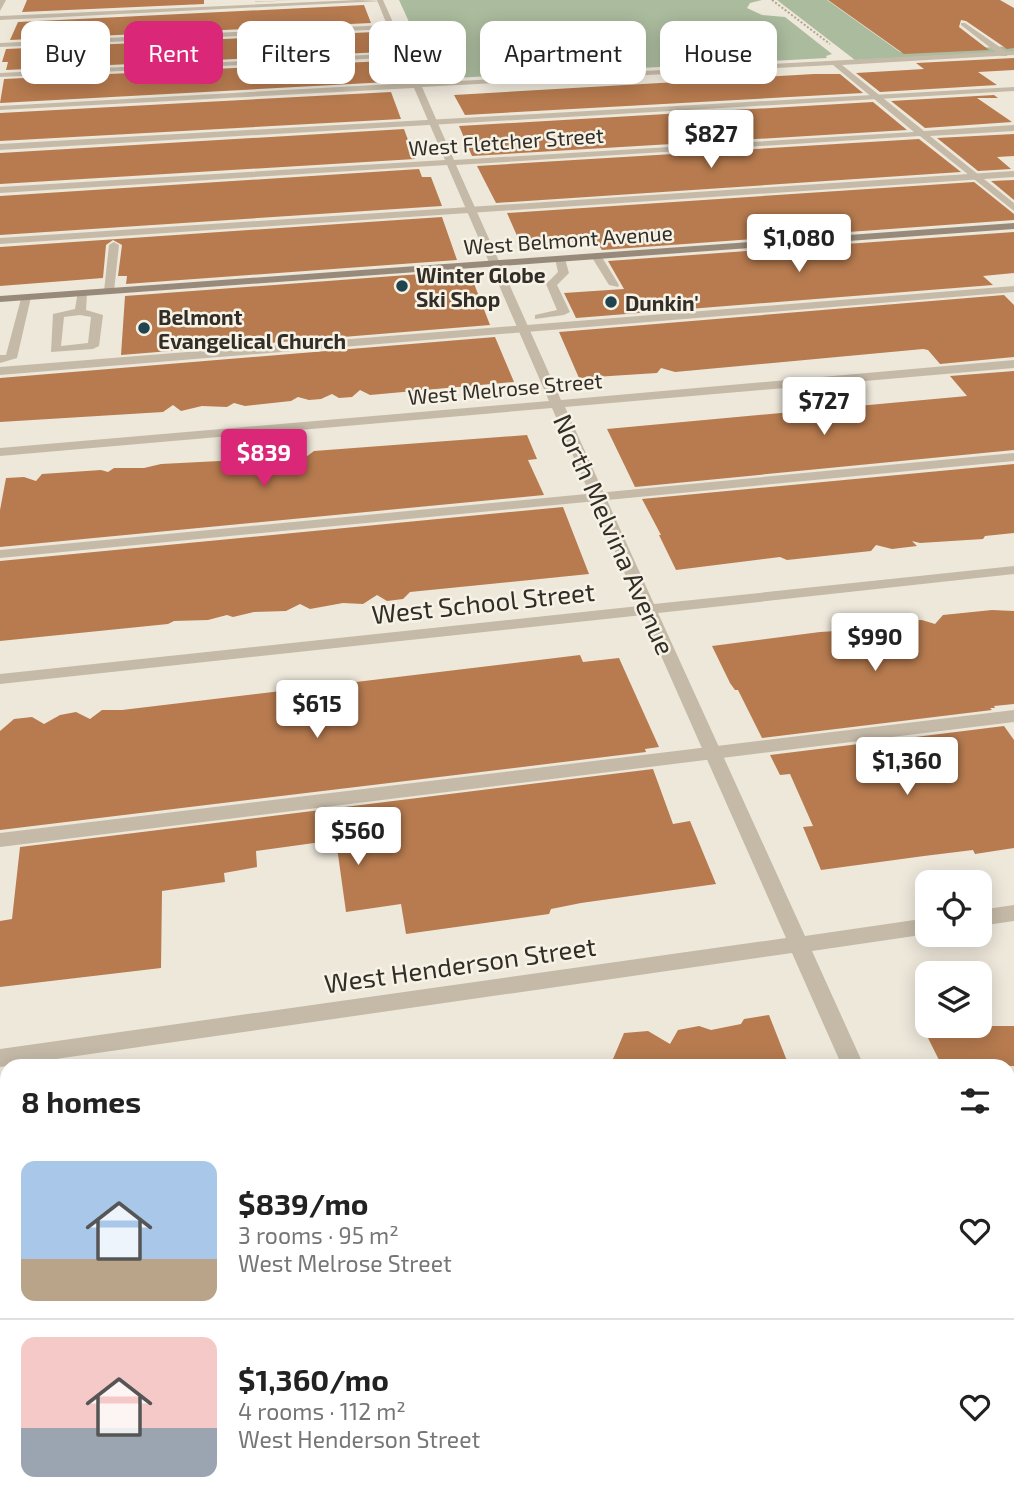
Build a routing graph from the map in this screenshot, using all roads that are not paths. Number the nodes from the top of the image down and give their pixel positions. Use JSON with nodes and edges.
{"nodes":[{"id":1,"x":3,"y":0,"type":"edge"},
{"id":2,"x":380,"y":0,"type":"edge"},
{"id":3,"x":0,"y":9,"type":"edge"},
{"id":4,"x":0,"y":19,"type":"edge"},
{"id":5,"x":389,"y":21,"type":"edge"},
{"id":6,"x":963,"y":24,"type":"dead end"},
{"id":7,"x":369,"y":28,"type":"edge"},
{"id":8,"x":0,"y":45,"type":"edge"},
{"id":9,"x":1014,"y":53,"type":"edge"},
{"id":10,"x":1004,"y":54,"type":"junction"},
{"id":11,"x":369,"y":57,"type":"edge"},
{"id":12,"x":835,"y":63,"type":"junction"},
{"id":13,"x":0,"y":75,"type":"edge"},
{"id":14,"x":417,"y":86,"type":"junction"},
{"id":15,"x":1014,"y":89,"type":"edge"},
{"id":16,"x":876,"y":97,"type":"junction"},
{"id":17,"x":0,"y":108,"type":"edge"},
{"id":18,"x":433,"y":122,"type":"junction"},
{"id":19,"x":1014,"y":128,"type":"edge"},
{"id":20,"x":922,"y":134,"type":"junction"},
{"id":21,"x":0,"y":147,"type":"edge"},
{"id":22,"x":450,"y":162,"type":"junction"},
{"id":23,"x":1014,"y":174,"type":"edge"},
{"id":24,"x":975,"y":176,"type":"junction"},
{"id":25,"x":0,"y":190,"type":"edge"},
{"id":26,"x":1014,"y":208,"type":"edge"},
{"id":27,"x":471,"y":210,"type":"junction"},
{"id":28,"x":1014,"y":226,"type":"edge"},
{"id":29,"x":0,"y":241,"type":"edge"},
{"id":30,"x":114,"y":245,"type":"dead end"},
{"id":31,"x":596,"y":256,"type":"junction"},
{"id":32,"x":560,"y":259,"type":"junction"},
{"id":33,"x":494,"y":264,"type":"junction"},
{"id":34,"x":614,"y":285,"type":"dead end"},
{"id":35,"x":1014,"y":289,"type":"edge"},
{"id":36,"x":109,"y":291,"type":"junction"},
{"id":37,"x":82,"y":293,"type":"junction"},
{"id":38,"x":26,"y":297,"type":"junction"},
{"id":39,"x":0,"y":299,"type":"edge"},
{"id":40,"x":80,"y":312,"type":"junction"},
{"id":41,"x":521,"y":323,"type":"junction"},
{"id":42,"x":0,"y":359,"type":"edge"},
{"id":43,"x":1014,"y":364,"type":"edge"},
{"id":44,"x":0,"y":371,"type":"edge"},
{"id":45,"x":556,"y":403,"type":"junction"},
{"id":46,"x":0,"y":452,"type":"edge"},
{"id":47,"x":1014,"y":457,"type":"edge"},
{"id":48,"x":599,"y":497,"type":"junction"},
{"id":49,"x":0,"y":554,"type":"edge"},
{"id":50,"x":1014,"y":570,"type":"edge"},
{"id":51,"x":649,"y":609,"type":"junction"},
{"id":52,"x":0,"y":679,"type":"edge"},
{"id":53,"x":1014,"y":716,"type":"edge"},
{"id":54,"x":713,"y":753,"type":"junction"},
{"id":55,"x":0,"y":840,"type":"edge"},
{"id":56,"x":1014,"y":914,"type":"edge"},
{"id":57,"x":992,"y":917,"type":"edge"},
{"id":58,"x":915,"y":928,"type":"edge"},
{"id":59,"x":799,"y":944,"type":"junction"},
{"id":60,"x":0,"y":1058,"type":"edge"},
{"id":61,"x":850,"y":1059,"type":"edge"}],
"edges":[{"from":1,"to":3,"type":"street"},
{"from":2,"to":4,"type":"street"},
{"from":2,"to":5,"type":"street","name":"North Melvina Avenue"},
{"from":6,"to":10,"type":"street"},
{"from":7,"to":8,"type":"street"},
{"from":9,"to":10,"type":"street"},
{"from":10,"to":12,"type":"street"},
{"from":11,"to":13,"type":"street"},
{"from":12,"to":14,"type":"street"},
{"from":12,"to":16,"type":"street"},
{"from":14,"to":17,"type":"street"},
{"from":14,"to":18,"type":"street","name":"North Melvina Avenue"},
{"from":15,"to":16,"type":"street"},
{"from":16,"to":18,"type":"street"},
{"from":16,"to":20,"type":"street"},
{"from":18,"to":21,"type":"street"},
{"from":18,"to":22,"type":"street","name":"North Melvina Avenue"},
{"from":19,"to":20,"type":"street","name":"West Fletcher Street"},
{"from":20,"to":22,"type":"street","name":"West Fletcher Street"},
{"from":20,"to":24,"type":"street"},
{"from":22,"to":25,"type":"street","name":"West Fletcher Street"},
{"from":22,"to":27,"type":"street","name":"North Melvina Avenue"},
{"from":23,"to":24,"type":"street"},
{"from":24,"to":26,"type":"street"},
{"from":24,"to":27,"type":"street"},
{"from":27,"to":29,"type":"street"},
{"from":27,"to":33,"type":"street","name":"North Melvina Avenue"},
{"from":28,"to":31,"type":"main road","name":"West Belmont Avenue"},
{"from":30,"to":36,"type":"street"},
{"from":31,"to":32,"type":"main road","name":"West Belmont Avenue"},
{"from":31,"to":34,"type":"street"},
{"from":32,"to":33,"type":"main road","name":"West Belmont Avenue"},
{"from":32,"to":41,"type":"street"},
{"from":33,"to":36,"type":"main road","name":"West Belmont Avenue"},
{"from":33,"to":41,"type":"street","name":"North Melvina Avenue"},
{"from":35,"to":41,"type":"street"},
{"from":36,"to":37,"type":"main road","name":"West Belmont Avenue"},
{"from":37,"to":38,"type":"main road","name":"West Belmont Avenue"},
{"from":37,"to":40,"type":"street"},
{"from":38,"to":39,"type":"main road","name":"West Belmont Avenue"},
{"from":38,"to":42,"type":"street"},
{"from":40,"to":40,"type":"street"},
{"from":41,"to":44,"type":"street"},
{"from":41,"to":45,"type":"street","name":"North Melvina Avenue"},
{"from":43,"to":45,"type":"street","name":"West Melrose Street"},
{"from":45,"to":46,"type":"street","name":"West Melrose Street"},
{"from":45,"to":48,"type":"street","name":"North Melvina Avenue"},
{"from":47,"to":48,"type":"street"},
{"from":48,"to":49,"type":"street"},
{"from":48,"to":51,"type":"street","name":"North Melvina Avenue"},
{"from":50,"to":51,"type":"street","name":"West School Street"},
{"from":51,"to":52,"type":"street","name":"West School Street"},
{"from":51,"to":54,"type":"street","name":"North Melvina Avenue"},
{"from":53,"to":54,"type":"street"},
{"from":54,"to":55,"type":"street"},
{"from":54,"to":59,"type":"street","name":"North Melvina Avenue"},
{"from":56,"to":57,"type":"street"},
{"from":58,"to":59,"type":"street","name":"West Henderson Street"},
{"from":59,"to":60,"type":"street","name":"West Henderson Street"},
{"from":59,"to":61,"type":"street","name":"North Melvina Avenue"}]}
